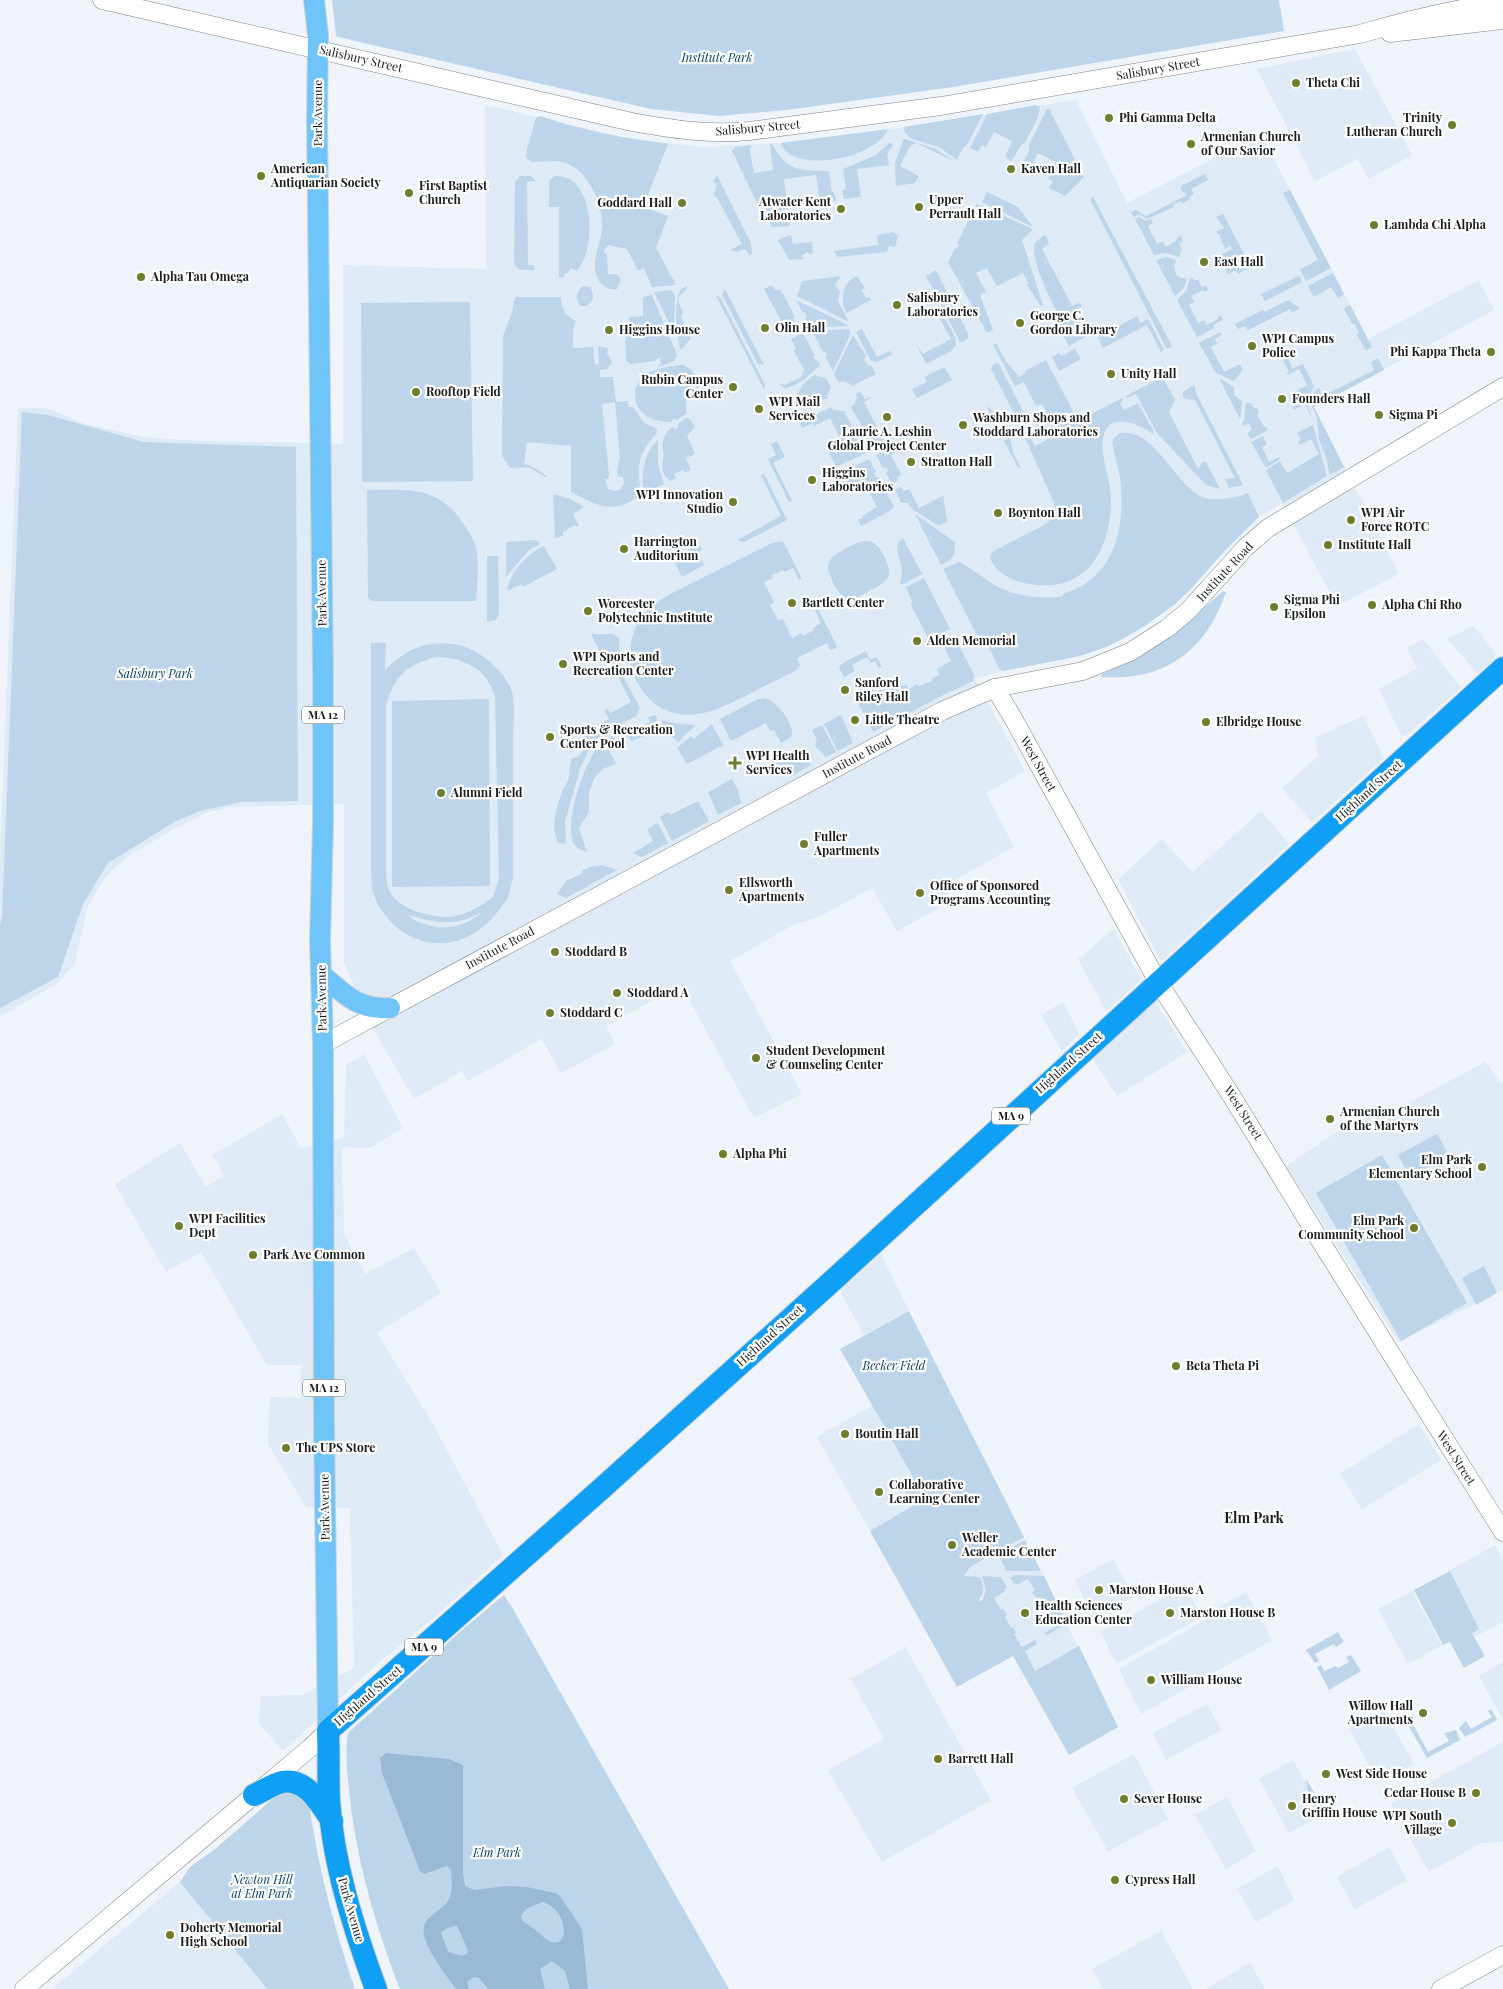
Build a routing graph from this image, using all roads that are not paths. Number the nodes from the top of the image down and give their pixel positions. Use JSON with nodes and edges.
{"nodes":[{"id":1,"x":102,"y":0,"type":"edge"},
{"id":2,"x":314,"y":0,"type":"edge"},
{"id":3,"x":1493,"y":2,"type":"edge"},
{"id":4,"x":1500,"y":26,"type":"edge"},
{"id":5,"x":1360,"y":34,"type":"junction"},
{"id":6,"x":318,"y":49,"type":"junction"},
{"id":7,"x":1503,"y":387,"type":"edge"},
{"id":8,"x":1503,"y":668,"type":"edge"},
{"id":9,"x":994,"y":688,"type":"junction"},
{"id":10,"x":322,"y":976,"type":"junction"},
{"id":11,"x":1158,"y":982,"type":"junction"},
{"id":12,"x":390,"y":1008,"type":"junction"},
{"id":13,"x":324,"y":1044,"type":"junction"},
{"id":14,"x":1503,"y":1532,"type":"edge"},
{"id":15,"x":328,"y":1731,"type":"junction"},
{"id":16,"x":254,"y":1795,"type":"junction"},
{"id":17,"x":332,"y":1823,"type":"junction"},
{"id":18,"x":1503,"y":1955,"type":"edge"},
{"id":19,"x":24,"y":1989,"type":"edge"},
{"id":20,"x":376,"y":1989,"type":"edge"},
{"id":21,"x":1441,"y":1989,"type":"edge"}],
"edges":[{"from":1,"to":6,"type":"street","name":"Salisbury Street"},
{"from":2,"to":6,"type":"main road","name":"Park Avenue","number":"MA 12"},
{"from":3,"to":4,"type":"street"},
{"from":3,"to":5,"type":"street","name":"Salisbury Street"},
{"from":4,"to":5,"type":"street","name":"Salisbury Street"},
{"from":5,"to":6,"type":"street","name":"Salisbury Street"},
{"from":6,"to":10,"type":"main road","name":"Park Avenue","number":"MA 12"},
{"from":7,"to":9,"type":"street","name":"Institute Road"},
{"from":8,"to":11,"type":"highway","name":"Highland Street","number":"MA 9"},
{"from":9,"to":11,"type":"street","name":"West Street"},
{"from":9,"to":12,"type":"street","name":"Institute Road"},
{"from":10,"to":12,"type":"main road"},
{"from":10,"to":13,"type":"main road","name":"Park Avenue","number":"MA 12"},
{"from":11,"to":14,"type":"street","name":"West Street"},
{"from":11,"to":15,"type":"highway","name":"Highland Street","number":"MA 9"},
{"from":12,"to":13,"type":"street","name":"Institute Road"},
{"from":13,"to":15,"type":"main road","name":"Park Avenue","number":"MA 12"},
{"from":15,"to":16,"type":"street","name":"Highland Street"},
{"from":15,"to":17,"type":"highway","name":"Park Avenue"},
{"from":16,"to":17,"type":"highway"},
{"from":16,"to":19,"type":"street","name":"Highland Street"},
{"from":17,"to":20,"type":"highway","name":"Park Avenue"},
{"from":18,"to":21,"type":"street"}]}
